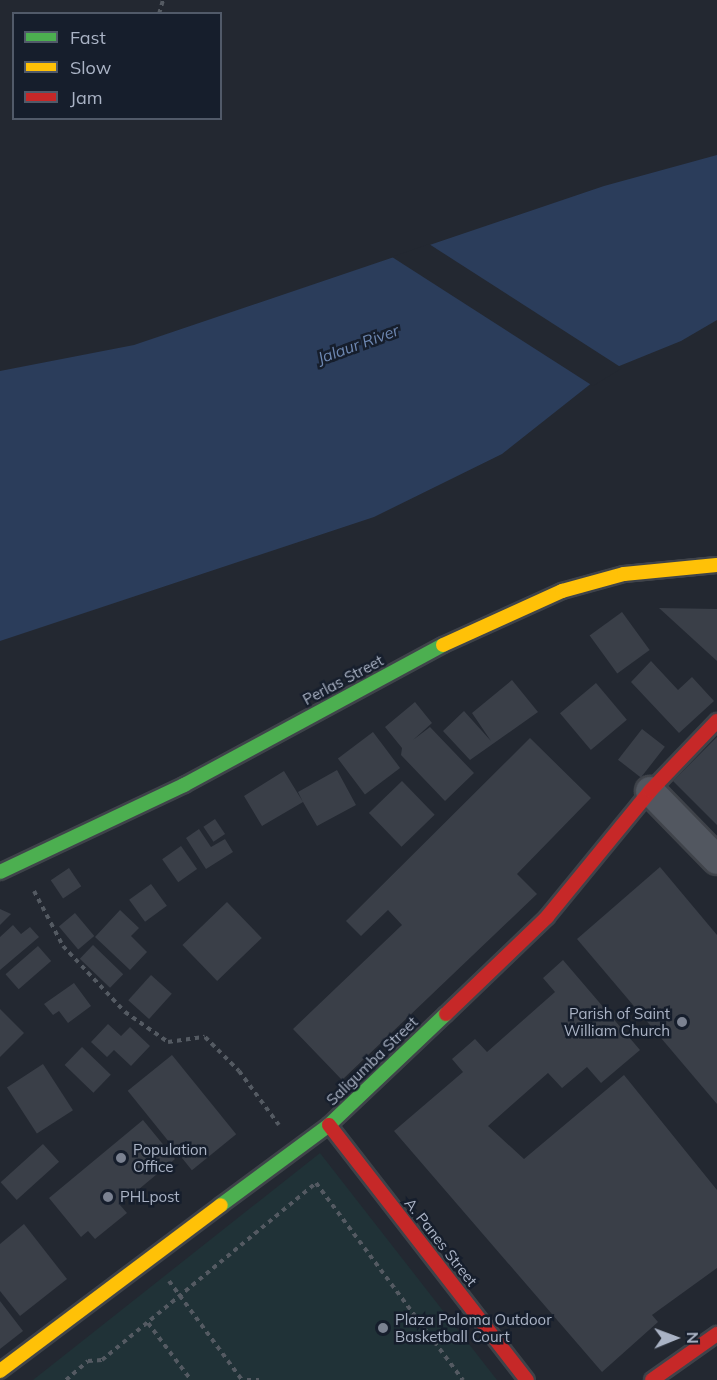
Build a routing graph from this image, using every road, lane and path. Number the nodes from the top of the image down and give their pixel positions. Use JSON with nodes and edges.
{"nodes":[{"id":1,"x":717,"y":565,"type":"edge"},
{"id":2,"x":717,"y":722,"type":"edge"},
{"id":3,"x":650,"y":791,"type":"junction"},
{"id":4,"x":717,"y":860,"type":"edge"},
{"id":5,"x":15,"y":865,"type":"junction"},
{"id":6,"x":0,"y":872,"type":"edge"},
{"id":7,"x":329,"y":1125,"type":"junction"},
{"id":8,"x":297,"y":1149,"type":"junction"},
{"id":9,"x":153,"y":1260,"type":"junction"},
{"id":10,"x":180,"y":1296,"type":"junction"},
{"id":11,"x":148,"y":1322,"type":"junction"},
{"id":12,"x":717,"y":1334,"type":"edge"},
{"id":13,"x":0,"y":1371,"type":"edge"},
{"id":14,"x":66,"y":1380,"type":"edge"},
{"id":15,"x":191,"y":1380,"type":"edge"},
{"id":16,"x":242,"y":1380,"type":"edge"},
{"id":17,"x":247,"y":1380,"type":"edge"},
{"id":18,"x":259,"y":1380,"type":"edge"},
{"id":19,"x":462,"y":1380,"type":"edge"},
{"id":20,"x":527,"y":1380,"type":"edge"},
{"id":21,"x":652,"y":1380,"type":"edge"}],
"edges":[{"from":1,"to":5,"type":"street","name":"Perlas Street"},
{"from":2,"to":3,"type":"street","name":"Saligumba Street"},
{"from":3,"to":4,"type":"street"},
{"from":3,"to":7,"type":"street","name":"Saligumba Street"},
{"from":5,"to":6,"type":"street","name":"Perlas Street"},
{"from":5,"to":8,"type":"path"},
{"from":7,"to":8,"type":"street","name":"Saligumba Street"},
{"from":7,"to":20,"type":"street","name":"A. Panes Street"},
{"from":8,"to":9,"type":"street","name":"Saligumba Street"},
{"from":9,"to":10,"type":"path"},
{"from":9,"to":13,"type":"street","name":"Saligumba Street"},
{"from":10,"to":11,"type":"path"},
{"from":10,"to":16,"type":"path"},
{"from":10,"to":19,"type":"path"},
{"from":11,"to":14,"type":"path"},
{"from":11,"to":15,"type":"path"},
{"from":12,"to":21,"type":"street"},
{"from":17,"to":18,"type":"path"}]}
